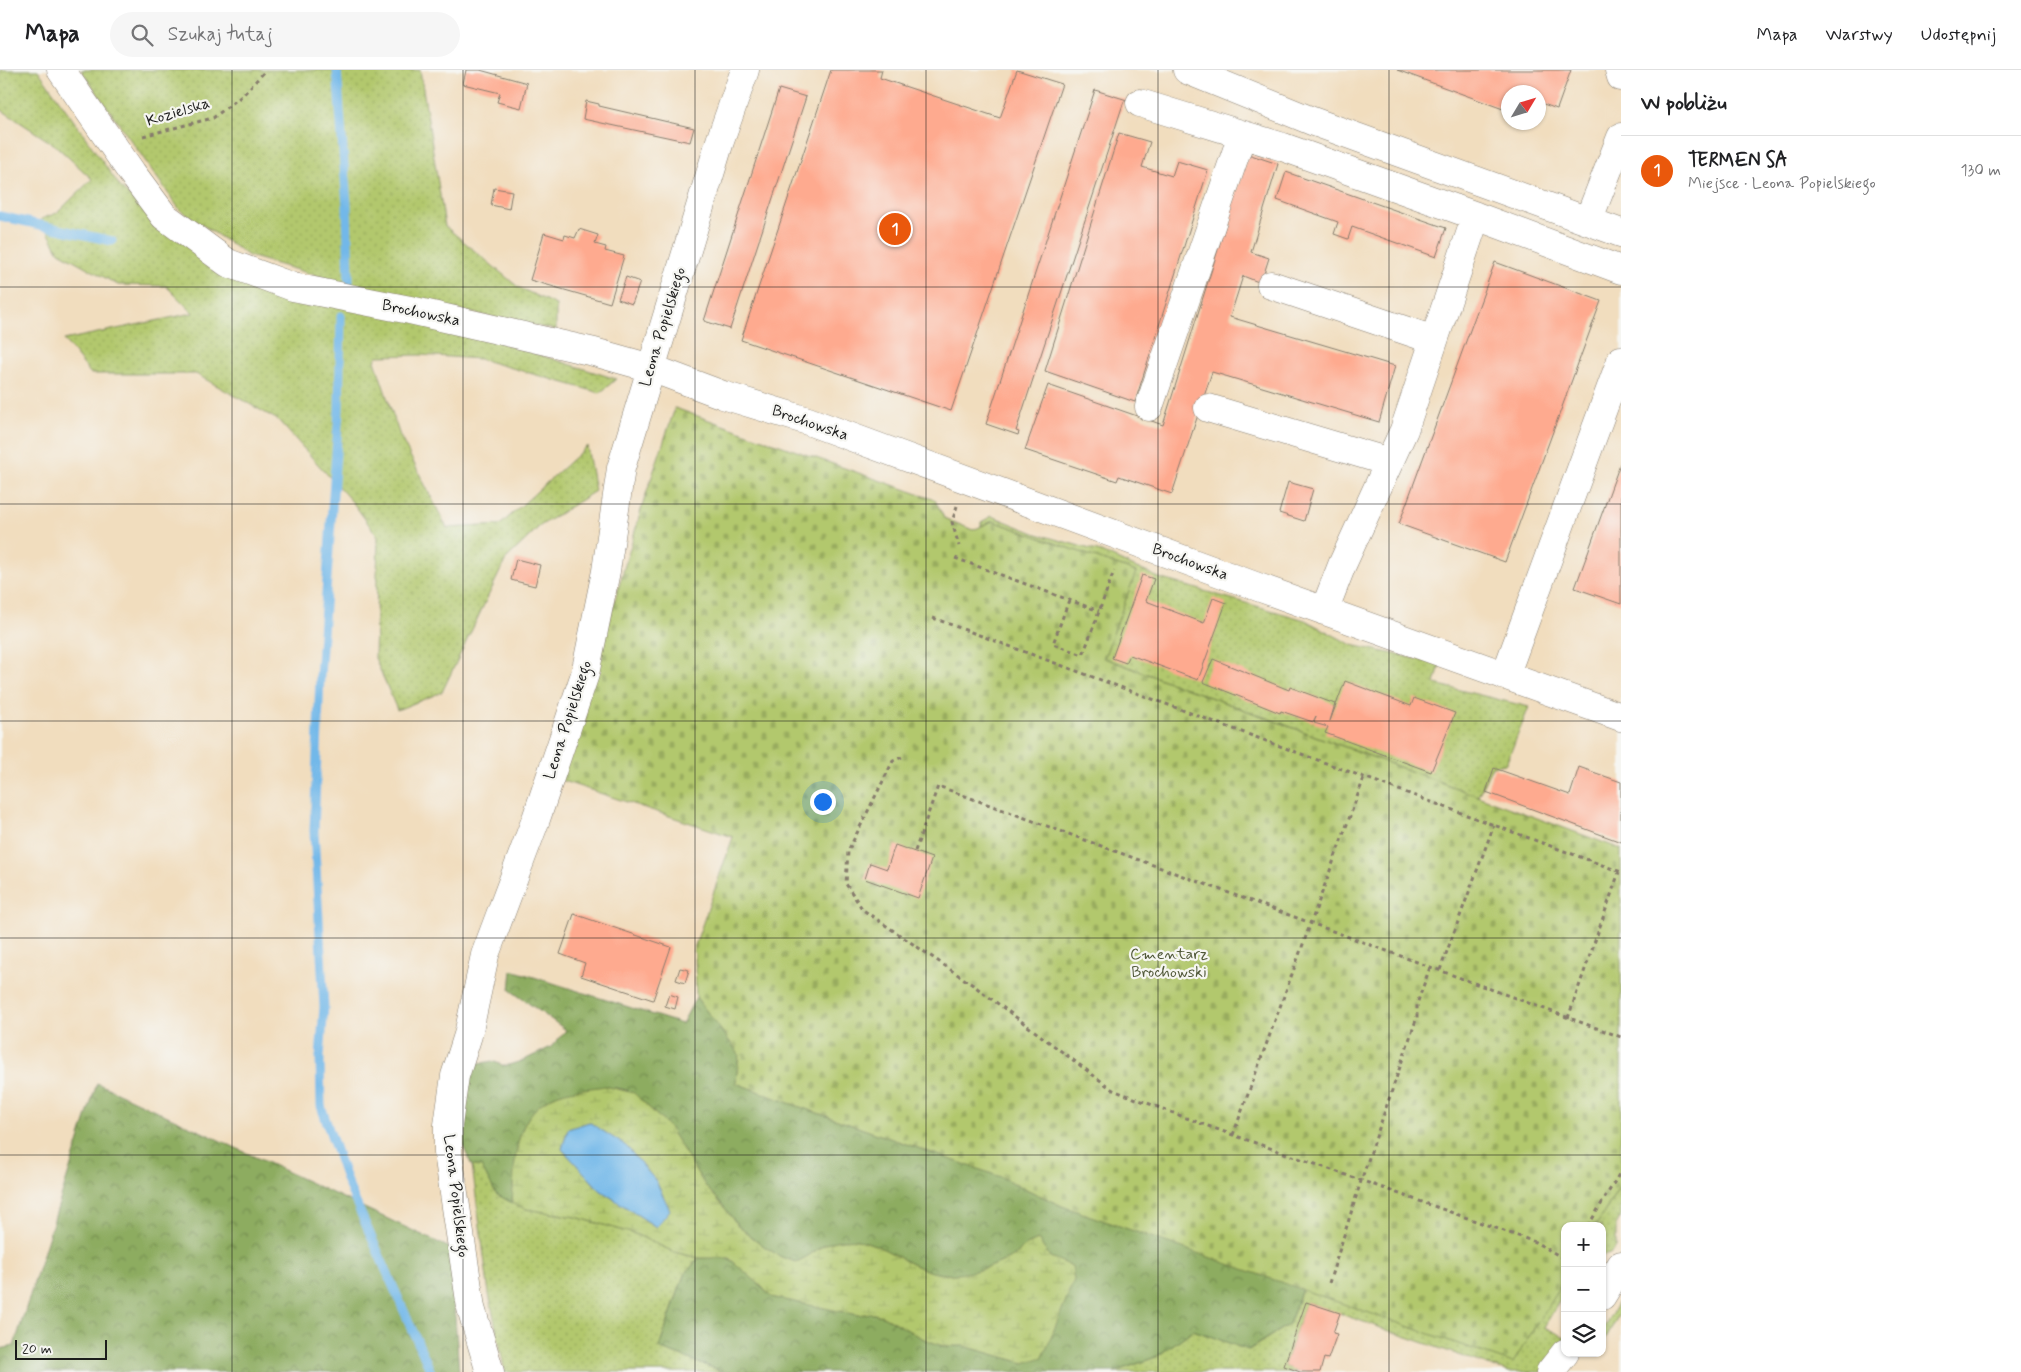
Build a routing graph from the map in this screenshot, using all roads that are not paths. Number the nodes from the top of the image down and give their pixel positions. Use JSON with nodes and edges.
{"nodes":[{"id":1,"x":61,"y":70,"type":"edge"},
{"id":2,"x":744,"y":70,"type":"edge"},
{"id":3,"x":1187,"y":70,"type":"edge"},
{"id":4,"x":1619,"y":70,"type":"edge"},
{"id":5,"x":1621,"y":77,"type":"edge"},
{"id":6,"x":1140,"y":103,"type":"dead end"},
{"id":7,"x":1242,"y":135,"type":"junction"},
{"id":8,"x":1621,"y":137,"type":"edge"},
{"id":9,"x":1476,"y":216,"type":"junction"},
{"id":10,"x":1588,"y":221,"type":"junction"},
{"id":11,"x":1621,"y":233,"type":"edge"},
{"id":12,"x":1621,"y":270,"type":"edge"},
{"id":13,"x":1271,"y":285,"type":"dead end"},
{"id":14,"x":1434,"y":340,"type":"junction"},
{"id":15,"x":1621,"y":360,"type":"edge"},
{"id":16,"x":651,"y":368,"type":"junction"},
{"id":17,"x":1149,"y":407,"type":"dead end"},
{"id":18,"x":1208,"y":408,"type":"dead end"},
{"id":19,"x":1389,"y":462,"type":"junction"},
{"id":20,"x":1324,"y":611,"type":"junction"},
{"id":21,"x":1505,"y":676,"type":"junction"},
{"id":22,"x":1621,"y":717,"type":"edge"},
{"id":23,"x":1621,"y":1265,"type":"edge"},
{"id":24,"x":1606,"y":1289,"type":"edge"},
{"id":25,"x":1562,"y":1357,"type":"edge"},
{"id":26,"x":490,"y":1372,"type":"edge"},
{"id":27,"x":1550,"y":1372,"type":"edge"}],
"edges":[{"from":1,"to":16,"type":"street","name":"Brochowska"},
{"from":2,"to":16,"type":"street","name":"Leona Popielskiego"},
{"from":3,"to":10,"type":"street"},
{"from":4,"to":5,"type":"street"},
{"from":6,"to":7,"type":"street"},
{"from":7,"to":9,"type":"street"},
{"from":7,"to":17,"type":"street"},
{"from":8,"to":10,"type":"street"},
{"from":9,"to":12,"type":"street"},
{"from":9,"to":14,"type":"street"},
{"from":10,"to":11,"type":"street"},
{"from":13,"to":14,"type":"street"},
{"from":14,"to":19,"type":"street"},
{"from":15,"to":21,"type":"street"},
{"from":16,"to":20,"type":"street","name":"Brochowska"},
{"from":16,"to":26,"type":"street","name":"Leona Popielskiego"},
{"from":18,"to":19,"type":"street"},
{"from":19,"to":20,"type":"street"},
{"from":20,"to":21,"type":"street","name":"Brochowska"},
{"from":21,"to":22,"type":"street","name":"Brochowska"},
{"from":23,"to":24,"type":"street"},
{"from":25,"to":27,"type":"street"}]}
